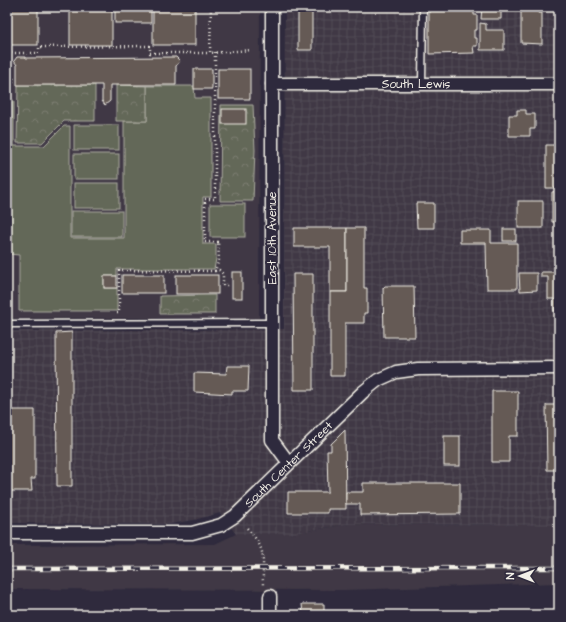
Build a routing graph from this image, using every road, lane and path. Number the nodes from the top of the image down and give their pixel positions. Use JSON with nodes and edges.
{"nodes":[{"id":1,"x":210,"y":7,"type":"edge"},
{"id":2,"x":272,"y":7,"type":"edge"},
{"id":3,"x":423,"y":7,"type":"edge"},
{"id":4,"x":251,"y":50,"type":"dead end"},
{"id":5,"x":210,"y":52,"type":"junction"},
{"id":6,"x":215,"y":52,"type":"junction"},
{"id":7,"x":7,"y":53,"type":"edge"},
{"id":8,"x":7,"y":64,"type":"edge"},
{"id":9,"x":13,"y":84,"type":"dead end"},
{"id":10,"x":272,"y":84,"type":"junction"},
{"id":11,"x":422,"y":84,"type":"junction"},
{"id":12,"x":559,"y":84,"type":"edge"},
{"id":13,"x":215,"y":271,"type":"junction"},
{"id":14,"x":230,"y":284,"type":"dead end"},
{"id":15,"x":112,"y":313,"type":"dead end"},
{"id":16,"x":272,"y":323,"type":"junction"},
{"id":17,"x":7,"y":324,"type":"edge"},
{"id":18,"x":559,"y":368,"type":"edge"},
{"id":19,"x":289,"y":463,"type":"junction"},
{"id":20,"x":246,"y":528,"type":"dead end"},
{"id":21,"x":7,"y":534,"type":"edge"},
{"id":22,"x":266,"y":592,"type":"joint"},
{"id":23,"x":270,"y":615,"type":"edge"}],
"edges":[{"from":1,"to":5,"type":"path"},
{"from":2,"to":10,"type":"street","name":"East 10th Avenue"},
{"from":3,"to":11,"type":"lane"},
{"from":4,"to":6,"type":"path"},
{"from":5,"to":6,"type":"path"},
{"from":5,"to":7,"type":"path"},
{"from":6,"to":13,"type":"path"},
{"from":8,"to":9,"type":"path"},
{"from":10,"to":11,"type":"street","name":"South Lewis"},
{"from":10,"to":16,"type":"street","name":"East 10th Avenue"},
{"from":11,"to":12,"type":"street","name":"South Lewis"},
{"from":13,"to":14,"type":"path"},
{"from":13,"to":15,"type":"path"},
{"from":16,"to":17,"type":"lane"},
{"from":16,"to":19,"type":"street","name":"East 10th Avenue"},
{"from":18,"to":19,"type":"street","name":"South Center Street"},
{"from":19,"to":21,"type":"street","name":"South Center Street"},
{"from":20,"to":22,"type":"path"},
{"from":22,"to":23,"type":"street"}]}
